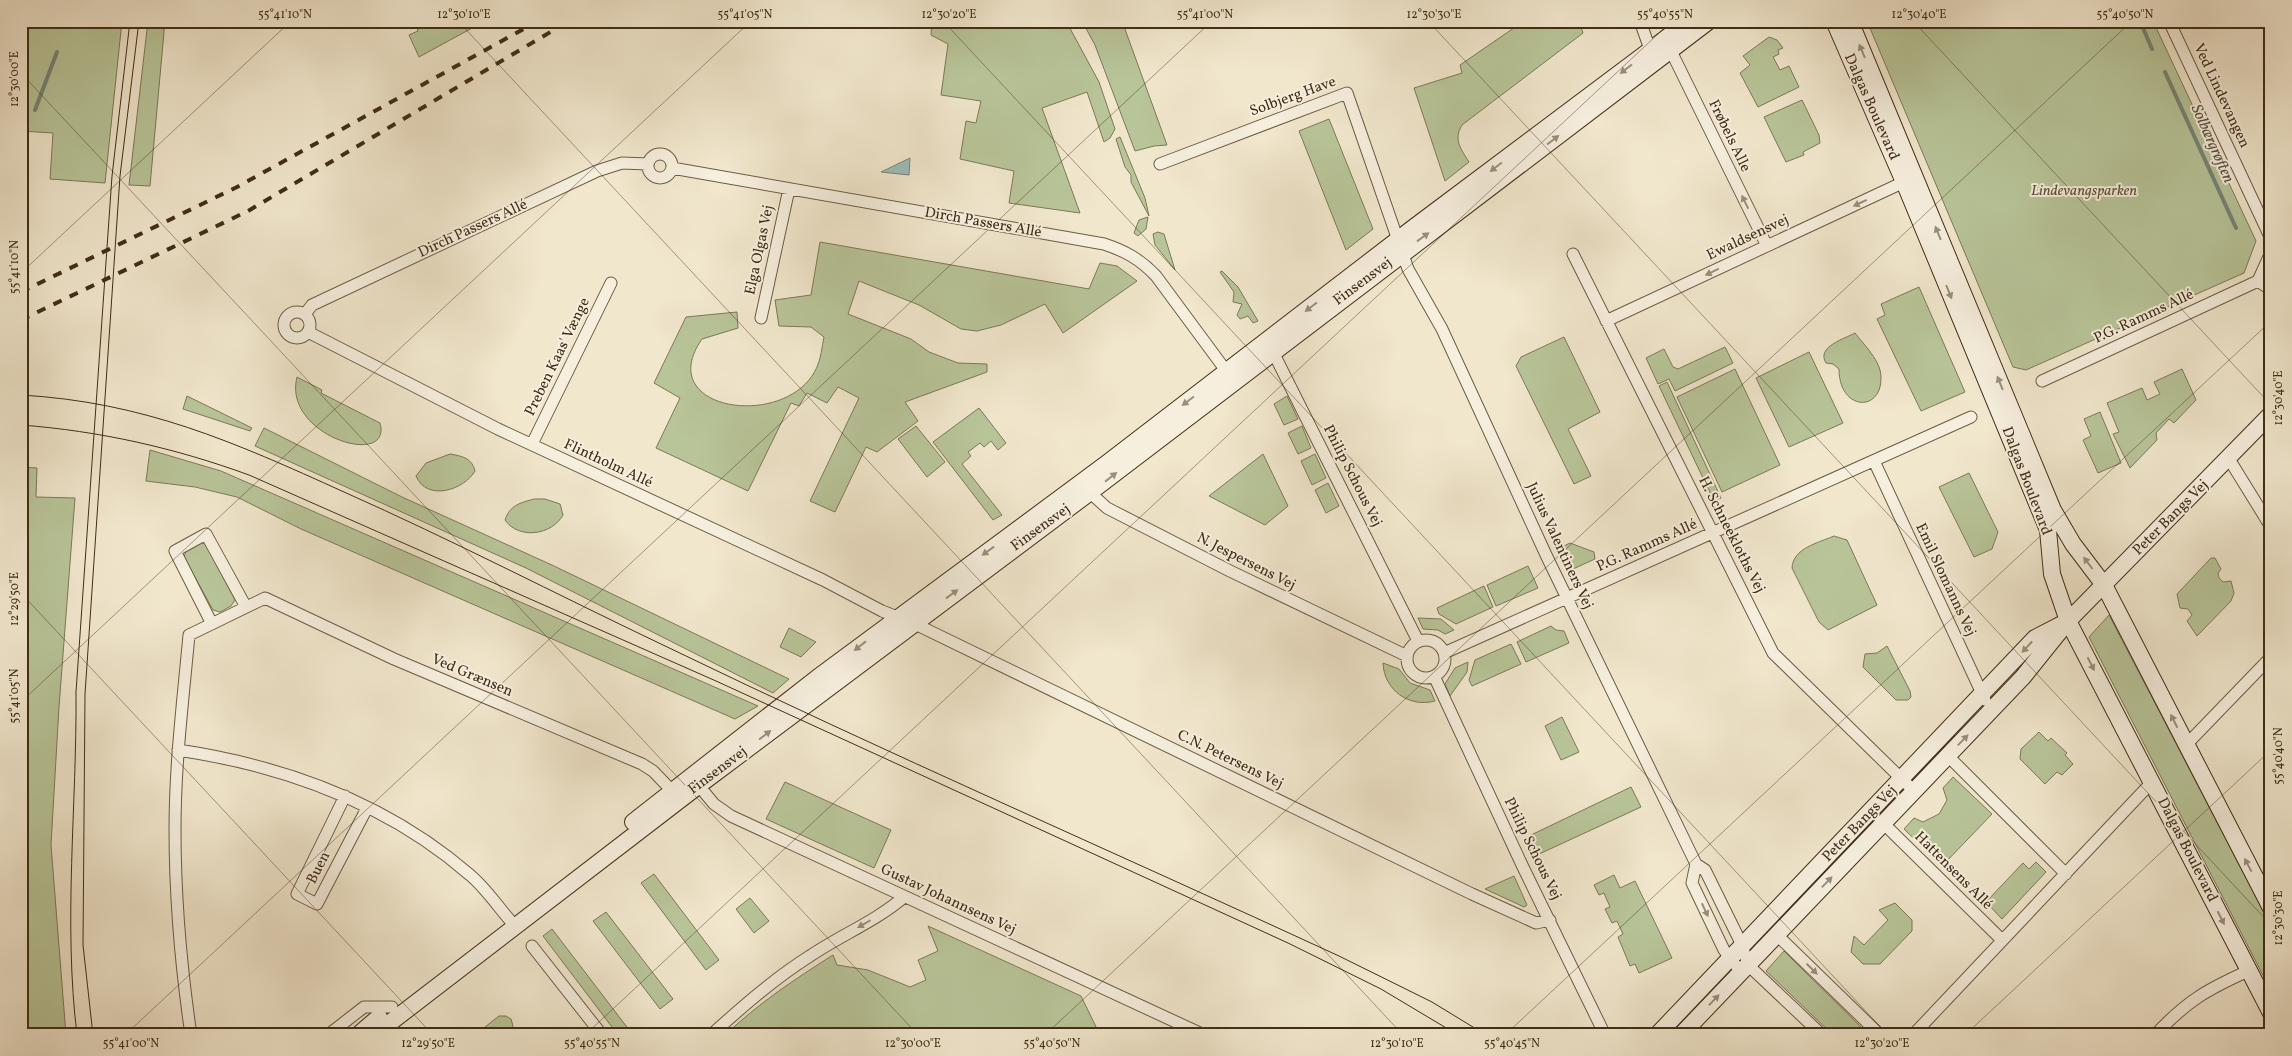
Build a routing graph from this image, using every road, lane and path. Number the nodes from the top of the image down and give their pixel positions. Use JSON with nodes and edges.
{"nodes":[{"id":1,"x":1640,"y":21,"type":"edge"},
{"id":2,"x":1689,"y":21,"type":"edge"},
{"id":3,"x":1709,"y":21,"type":"edge"},
{"id":4,"x":1834,"y":21,"type":"edge"},
{"id":5,"x":1850,"y":21,"type":"edge"},
{"id":6,"x":2169,"y":21,"type":"edge"},
{"id":7,"x":1668,"y":46,"type":"junction"},
{"id":8,"x":1652,"y":57,"type":"junction"},
{"id":9,"x":648,"y":164,"type":"junction"},
{"id":10,"x":1160,"y":164,"type":"dead end"},
{"id":11,"x":672,"y":168,"type":"junction"},
{"id":12,"x":1909,"y":180,"type":"junction"},
{"id":13,"x":789,"y":189,"type":"junction"},
{"id":14,"x":2271,"y":239,"type":"edge"},
{"id":15,"x":1400,"y":246,"type":"junction"},
{"id":16,"x":1767,"y":246,"type":"junction"},
{"id":17,"x":2271,"y":252,"type":"edge"},
{"id":18,"x":1572,"y":254,"type":"dead end"},
{"id":19,"x":2258,"y":281,"type":"junction"},
{"id":20,"x":611,"y":283,"type":"dead end"},
{"id":21,"x":2271,"y":290,"type":"edge"},
{"id":22,"x":305,"y":314,"type":"junction"},
{"id":23,"x":761,"y":318,"type":"dead end"},
{"id":24,"x":1606,"y":321,"type":"junction"},
{"id":25,"x":308,"y":332,"type":"junction"},
{"id":26,"x":1273,"y":352,"type":"junction"},
{"id":27,"x":1230,"y":376,"type":"junction"},
{"id":28,"x":2042,"y":381,"type":"dead end"},
{"id":29,"x":2271,"y":414,"type":"edge"},
{"id":30,"x":1971,"y":418,"type":"dead end"},
{"id":31,"x":532,"y":444,"type":"junction"},
{"id":32,"x":2229,"y":459,"type":"junction"},
{"id":33,"x":1874,"y":461,"type":"junction"},
{"id":34,"x":1085,"y":488,"type":"junction"},
{"id":35,"x":2271,"y":527,"type":"edge"},
{"id":36,"x":1713,"y":533,"type":"junction"},
{"id":37,"x":2104,"y":586,"type":"junction"},
{"id":38,"x":1567,"y":598,"type":"junction"},
{"id":39,"x":246,"y":607,"type":"junction"},
{"id":40,"x":906,"y":620,"type":"junction"},
{"id":41,"x":2068,"y":621,"type":"junction"},
{"id":42,"x":212,"y":624,"type":"junction"},
{"id":43,"x":1418,"y":641,"type":"junction"},
{"id":44,"x":1444,"y":653,"type":"junction"},
{"id":45,"x":1407,"y":656,"type":"junction"},
{"id":46,"x":2271,"y":657,"type":"edge"},
{"id":47,"x":1434,"y":676,"type":"junction"},
{"id":48,"x":1982,"y":695,"type":"junction"},
{"id":49,"x":1992,"y":710,"type":"junction"},
{"id":50,"x":1936,"y":744,"type":"junction"},
{"id":51,"x":2186,"y":745,"type":"junction"},
{"id":52,"x":178,"y":750,"type":"junction"},
{"id":53,"x":1948,"y":756,"type":"junction"},
{"id":54,"x":1902,"y":779,"type":"junction"},
{"id":55,"x":694,"y":781,"type":"junction"},
{"id":56,"x":2152,"y":782,"type":"junction"},
{"id":57,"x":1914,"y":791,"type":"junction"},
{"id":58,"x":676,"y":795,"type":"junction"},
{"id":59,"x":345,"y":796,"type":"junction"},
{"id":60,"x":367,"y":808,"type":"junction"},
{"id":61,"x":1872,"y":811,"type":"junction"},
{"id":62,"x":1884,"y":823,"type":"junction"},
{"id":63,"x":1696,"y":864,"type":"junction"},
{"id":64,"x":2066,"y":874,"type":"junction"},
{"id":65,"x":904,"y":896,"type":"junction"},
{"id":66,"x":2271,"y":908,"type":"edge"},
{"id":67,"x":1550,"y":920,"type":"junction"},
{"id":68,"x":511,"y":922,"type":"junction"},
{"id":69,"x":1764,"y":923,"type":"junction"},
{"id":70,"x":1776,"y":935,"type":"junction"},
{"id":71,"x":2002,"y":940,"type":"junction"},
{"id":72,"x":1742,"y":945,"type":"junction"},
{"id":73,"x":532,"y":946,"type":"dead end"},
{"id":74,"x":1729,"y":959,"type":"junction"},
{"id":75,"x":1744,"y":968,"type":"junction"},
{"id":76,"x":2248,"y":971,"type":"junction"},
{"id":77,"x":395,"y":1011,"type":"junction"},
{"id":78,"x":2271,"y":1014,"type":"edge"},
{"id":79,"x":191,"y":1035,"type":"edge"},
{"id":80,"x":328,"y":1035,"type":"edge"},
{"id":81,"x":358,"y":1035,"type":"edge"},
{"id":82,"x":374,"y":1035,"type":"edge"},
{"id":83,"x":602,"y":1035,"type":"edge"},
{"id":84,"x":712,"y":1035,"type":"edge"},
{"id":85,"x":1204,"y":1035,"type":"edge"},
{"id":86,"x":1605,"y":1035,"type":"edge"},
{"id":87,"x":1657,"y":1035,"type":"edge"},
{"id":88,"x":1681,"y":1035,"type":"edge"},
{"id":89,"x":1822,"y":1035,"type":"edge"},
{"id":90,"x":1880,"y":1035,"type":"edge"},
{"id":91,"x":1913,"y":1035,"type":"edge"},
{"id":92,"x":2155,"y":1035,"type":"edge"}],
"edges":[{"from":1,"to":8,"type":"street"},
{"from":2,"to":7,"type":"street","name":"Finsensvej"},
{"from":3,"to":7,"type":"street","name":"Finsensvej"},
{"from":4,"to":12,"type":"street","name":"Dalgas Boulevard"},
{"from":12,"to":5,"type":"street","name":"Dalgas Boulevard","one_way":true},
{"from":6,"to":14,"type":"street","name":"Ved Lindevangen"},
{"from":7,"to":8,"type":"street","name":"Finsensvej"},
{"from":16,"to":7,"type":"street","name":"Frøbels Alle","one_way":true},
{"from":8,"to":15,"type":"street","name":"Finsensvej"},
{"from":9,"to":11,"type":"street"},
{"from":9,"to":11,"type":"street"},
{"from":9,"to":22,"type":"street","name":"Dirch Passers Allé"},
{"from":10,"to":15,"type":"street","name":"Solbjerg Have"},
{"from":11,"to":13,"type":"street","name":"Dirch Passers Allé"},
{"from":12,"to":16,"type":"street","name":"Ewaldsensvej","one_way":true},
{"from":37,"to":12,"type":"street","name":"Dalgas Boulevard","one_way":true},
{"from":12,"to":41,"type":"street","name":"Dalgas Boulevard","one_way":true},
{"from":13,"to":23,"type":"street","name":"Elga Olgas Vej"},
{"from":13,"to":27,"type":"street","name":"Dirch Passers Allé"},
{"from":15,"to":26,"type":"street","name":"Finsensvej"},
{"from":15,"to":27,"type":"street","name":"Finsensvej","one_way":true},
{"from":15,"to":38,"type":"street","name":"Julius Valentiners Vej"},
{"from":16,"to":24,"type":"street","name":"Ewaldsensvej","one_way":true},
{"from":17,"to":19,"type":"street"},
{"from":18,"to":24,"type":"street","name":"H. Schneekloths Vej"},
{"from":19,"to":21,"type":"street"},
{"from":19,"to":28,"type":"street","name":"P.G. Ramms Allé"},
{"from":20,"to":31,"type":"street","name":"Preben Kaas' Vænge"},
{"from":22,"to":25,"type":"street"},
{"from":22,"to":25,"type":"street"},
{"from":24,"to":36,"type":"street","name":"H. Schneekloths Vej"},
{"from":25,"to":31,"type":"street","name":"Flintholm Allé"},
{"from":26,"to":27,"type":"street","name":"Finsensvej"},
{"from":26,"to":43,"type":"street","name":"Philip Schous Vej"},
{"from":27,"to":34,"type":"street","name":"Finsensvej"},
{"from":29,"to":32,"type":"street","name":"Peter Bangs Vej"},
{"from":30,"to":33,"type":"street","name":"P.G. Ramms Allé"},
{"from":31,"to":40,"type":"street","name":"Flintholm Allé"},
{"from":32,"to":35,"type":"street"},
{"from":32,"to":37,"type":"street","name":"Peter Bangs Vej"},
{"from":33,"to":36,"type":"street","name":"P.G. Ramms Allé"},
{"from":33,"to":48,"type":"street","name":"Emil Slomanns Vej"},
{"from":34,"to":40,"type":"street","name":"Finsensvej"},
{"from":34,"to":45,"type":"street","name":"N. Jespersens Vej"},
{"from":36,"to":38,"type":"street","name":"P.G. Ramms Allé"},
{"from":36,"to":54,"type":"street","name":"H. Schneekloths Vej"},
{"from":37,"to":41,"type":"street","name":"Peter Bangs Vej"},
{"from":51,"to":37,"type":"street","name":"Dalgas Boulevard","one_way":true},
{"from":38,"to":44,"type":"street","name":"P.G. Ramms Allé"},
{"from":38,"to":63,"type":"street","name":"Julius Valentiners Vej"},
{"from":39,"to":42,"type":"street","name":"Ved Grænsen"},
{"from":39,"to":42,"type":"street"},
{"from":39,"to":58,"type":"street","name":"Ved Grænsen"},
{"from":40,"to":55,"type":"street","name":"Finsensvej"},
{"from":40,"to":67,"type":"street","name":"C.N. Petersens Vej"},
{"from":41,"to":48,"type":"street","name":"Peter Bangs Vej","one_way":true},
{"from":41,"to":49,"type":"street","name":"Peter Bangs Vej"},
{"from":41,"to":56,"type":"street","name":"Dalgas Boulevard","one_way":true},
{"from":42,"to":52,"type":"street","name":"Ved Grænsen"},
{"from":43,"to":44,"type":"street"},
{"from":43,"to":45,"type":"street"},
{"from":44,"to":47,"type":"street"},
{"from":45,"to":47,"type":"street"},
{"from":46,"to":51,"type":"street"},
{"from":47,"to":67,"type":"street","name":"Philip Schous Vej"},
{"from":48,"to":49,"type":"street","name":"Emil Slomanns Vej"},
{"from":48,"to":50,"type":"street","name":"Peter Bangs Vej"},
{"from":53,"to":49,"type":"street","name":"Peter Bangs Vej","one_way":true},
{"from":50,"to":53,"type":"street"},
{"from":50,"to":54,"type":"street","name":"Peter Bangs Vej"},
{"from":66,"to":51,"type":"street","name":"Dalgas Boulevard","one_way":true},
{"from":52,"to":59,"type":"street"},
{"from":52,"to":79,"type":"street","name":"Ved Grænsen"},
{"from":53,"to":57,"type":"street","name":"Peter Bangs Vej"},
{"from":53,"to":64,"type":"street"},
{"from":54,"to":57,"type":"street","name":"H. Schneekloths Vej"},
{"from":54,"to":61,"type":"street","name":"Peter Bangs Vej"},
{"from":55,"to":58,"type":"street","name":"Finsensvej"},
{"from":55,"to":65,"type":"street","name":"Gustav Johannsens Vej"},
{"from":56,"to":64,"type":"street"},
{"from":56,"to":76,"type":"street","name":"Dalgas Boulevard","one_way":true},
{"from":57,"to":62,"type":"street","name":"Peter Bangs Vej"},
{"from":58,"to":68,"type":"street","name":"Finsensvej"},
{"from":59,"to":60,"type":"street"},
{"from":59,"to":60,"type":"street","name":"Buen"},
{"from":60,"to":68,"type":"street"},
{"from":61,"to":62,"type":"street"},
{"from":61,"to":69,"type":"street","name":"Peter Bangs Vej"},
{"from":70,"to":62,"type":"street","name":"Peter Bangs Vej","one_way":true},
{"from":62,"to":71,"type":"street","name":"Hattensens Allé"},
{"from":63,"to":72,"type":"street","name":"Julius Valentiners Vej"},
{"from":63,"to":74,"type":"street","name":"Julius Valentiners Vej","one_way":true},
{"from":64,"to":71,"type":"street"},
{"from":65,"to":84,"type":"street","one_way":true},
{"from":65,"to":85,"type":"street","name":"Gustav Johannsens Vej"},
{"from":67,"to":86,"type":"street","name":"Philip Schous Vej"},
{"from":68,"to":77,"type":"street","name":"Finsensvej"},
{"from":69,"to":70,"type":"street"},
{"from":69,"to":72,"type":"street","name":"Peter Bangs Vej"},
{"from":70,"to":75,"type":"street","name":"Peter Bangs Vej"},
{"from":70,"to":90,"type":"street","one_way":true},
{"from":71,"to":91,"type":"street"},
{"from":72,"to":74,"type":"street","name":"Peter Bangs Vej"},
{"from":72,"to":75,"type":"street","name":"Julius Valentiners Vej"},
{"from":73,"to":83,"type":"street"},
{"from":74,"to":75,"type":"street","name":"Julius Valentiners Vej"},
{"from":74,"to":87,"type":"street","name":"Peter Bangs Vej"},
{"from":88,"to":75,"type":"street","name":"Peter Bangs Vej","one_way":true},
{"from":75,"to":89,"type":"street"},
{"from":76,"to":78,"type":"street","name":"Dalgas Boulevard"},
{"from":76,"to":92,"type":"street"},
{"from":77,"to":80,"type":"street"},
{"from":77,"to":81,"type":"street","name":"Finsensvej"},
{"from":77,"to":82,"type":"street","name":"Finsensvej"}]}
